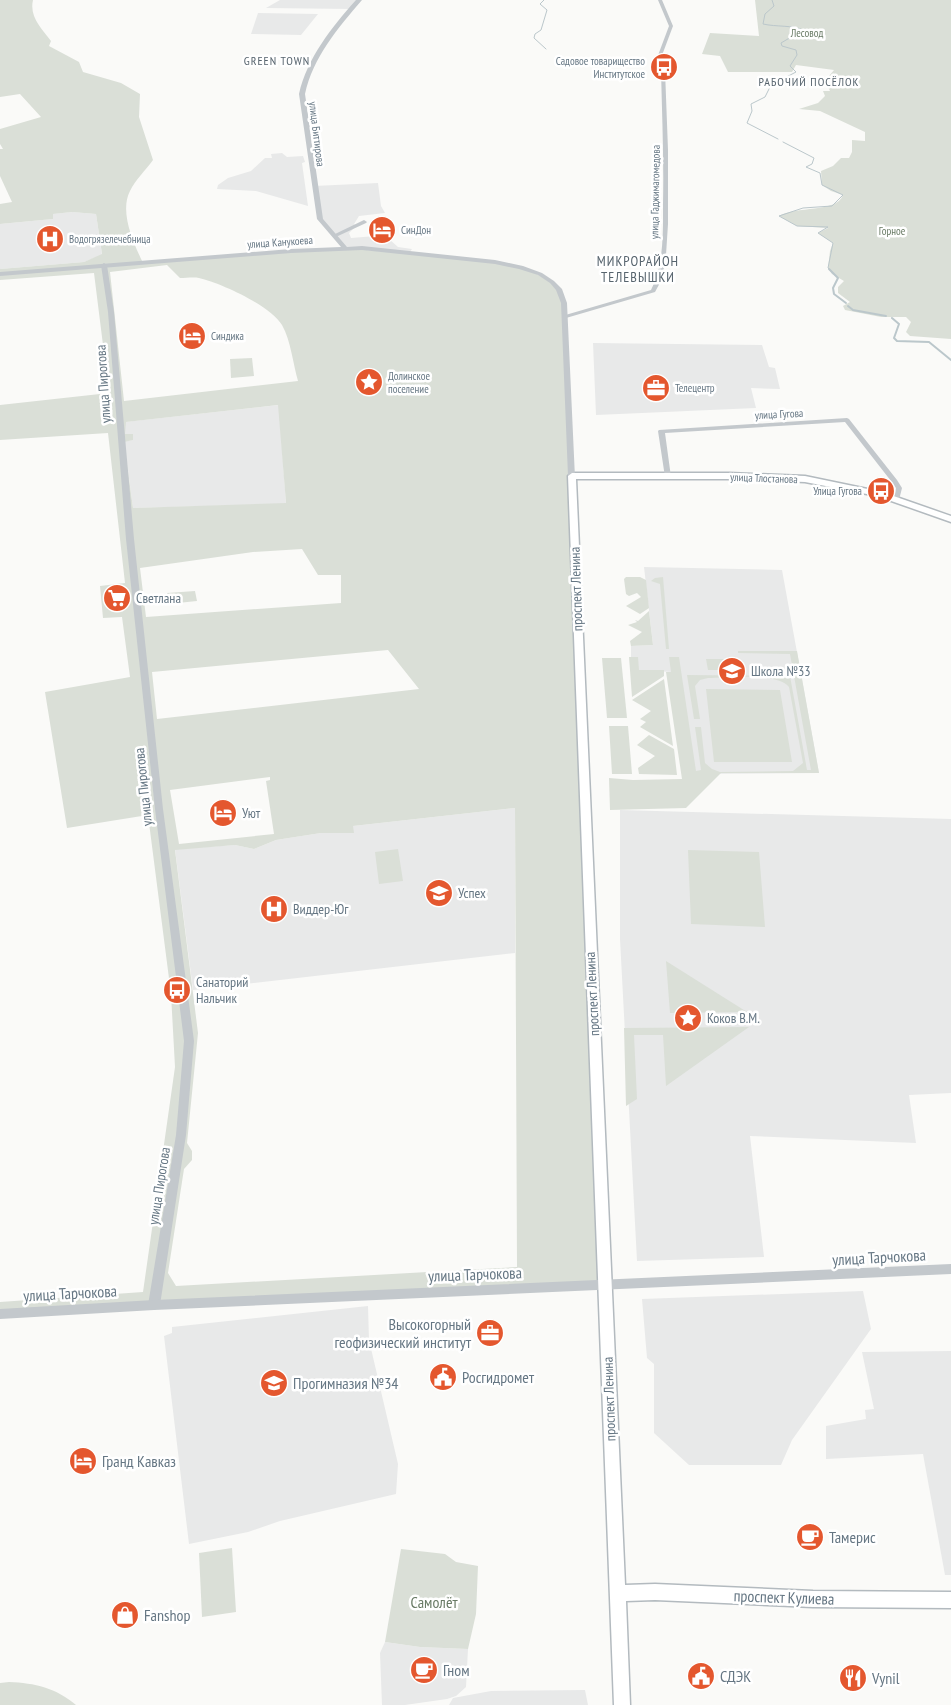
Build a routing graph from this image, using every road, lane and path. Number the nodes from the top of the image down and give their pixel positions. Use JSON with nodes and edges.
{"nodes":[{"id":1,"x":359,"y":0,"type":"edge"},
{"id":2,"x":660,"y":0,"type":"edge"},
{"id":3,"x":659,"y":58,"type":"joint"},
{"id":4,"x":364,"y":222,"type":"dead end"},
{"id":5,"x":336,"y":235,"type":"junction"},
{"id":6,"x":345,"y":248,"type":"junction"},
{"id":7,"x":104,"y":265,"type":"junction"},
{"id":8,"x":0,"y":274,"type":"edge"},
{"id":9,"x":555,"y":285,"type":"joint"},
{"id":10,"x":564,"y":317,"type":"junction"},
{"id":11,"x":572,"y":476,"type":"junction"},
{"id":12,"x":668,"y":476,"type":"junction"},
{"id":13,"x":897,"y":499,"type":"junction"},
{"id":14,"x":951,"y":518,"type":"edge"},
{"id":15,"x":951,"y":1269,"type":"edge"},
{"id":16,"x":604,"y":1285,"type":"junction"},
{"id":17,"x":154,"y":1305,"type":"junction"},
{"id":18,"x":0,"y":1314,"type":"edge"},
{"id":19,"x":617,"y":1594,"type":"junction"},
{"id":20,"x":951,"y":1600,"type":"edge"},
{"id":21,"x":622,"y":1705,"type":"edge"}],
"edges":[{"from":1,"to":5,"type":"street","name":"улица Биттирова"},
{"from":2,"to":3,"type":"street"},
{"from":3,"to":10,"type":"street","name":"улица Гаджимагомедова"},
{"from":4,"to":5,"type":"street"},
{"from":5,"to":6,"type":"street","name":"улица Биттирова"},
{"from":6,"to":7,"type":"street","name":"улица Канукоева"},
{"from":6,"to":9,"type":"street","name":"улица Канукоева"},
{"from":7,"to":8,"type":"street","name":"улица Канукоева"},
{"from":7,"to":17,"type":"street","name":"улица Пирогова"},
{"from":9,"to":10,"type":"street","name":"проспект Ленина"},
{"from":10,"to":11,"type":"street","name":"проспект Ленина"},
{"from":11,"to":12,"type":"main road","name":"улица Тлостанова"},
{"from":11,"to":16,"type":"main road","name":"проспект Ленина"},
{"from":12,"to":13,"type":"main road","name":"улица Тлостанова"},
{"from":12,"to":13,"type":"street","name":"улица Гугова"},
{"from":13,"to":14,"type":"main road","name":"улица Тлостанова"},
{"from":15,"to":16,"type":"street","name":"улица Тарчокова"},
{"from":16,"to":17,"type":"street","name":"улица Тарчокова"},
{"from":16,"to":19,"type":"main road","name":"проспект Ленина"},
{"from":17,"to":18,"type":"street","name":"улица Тарчокова"},
{"from":19,"to":20,"type":"main road","name":"проспект Кулиева"},
{"from":19,"to":21,"type":"main road","name":"проспект Ленина"}]}
